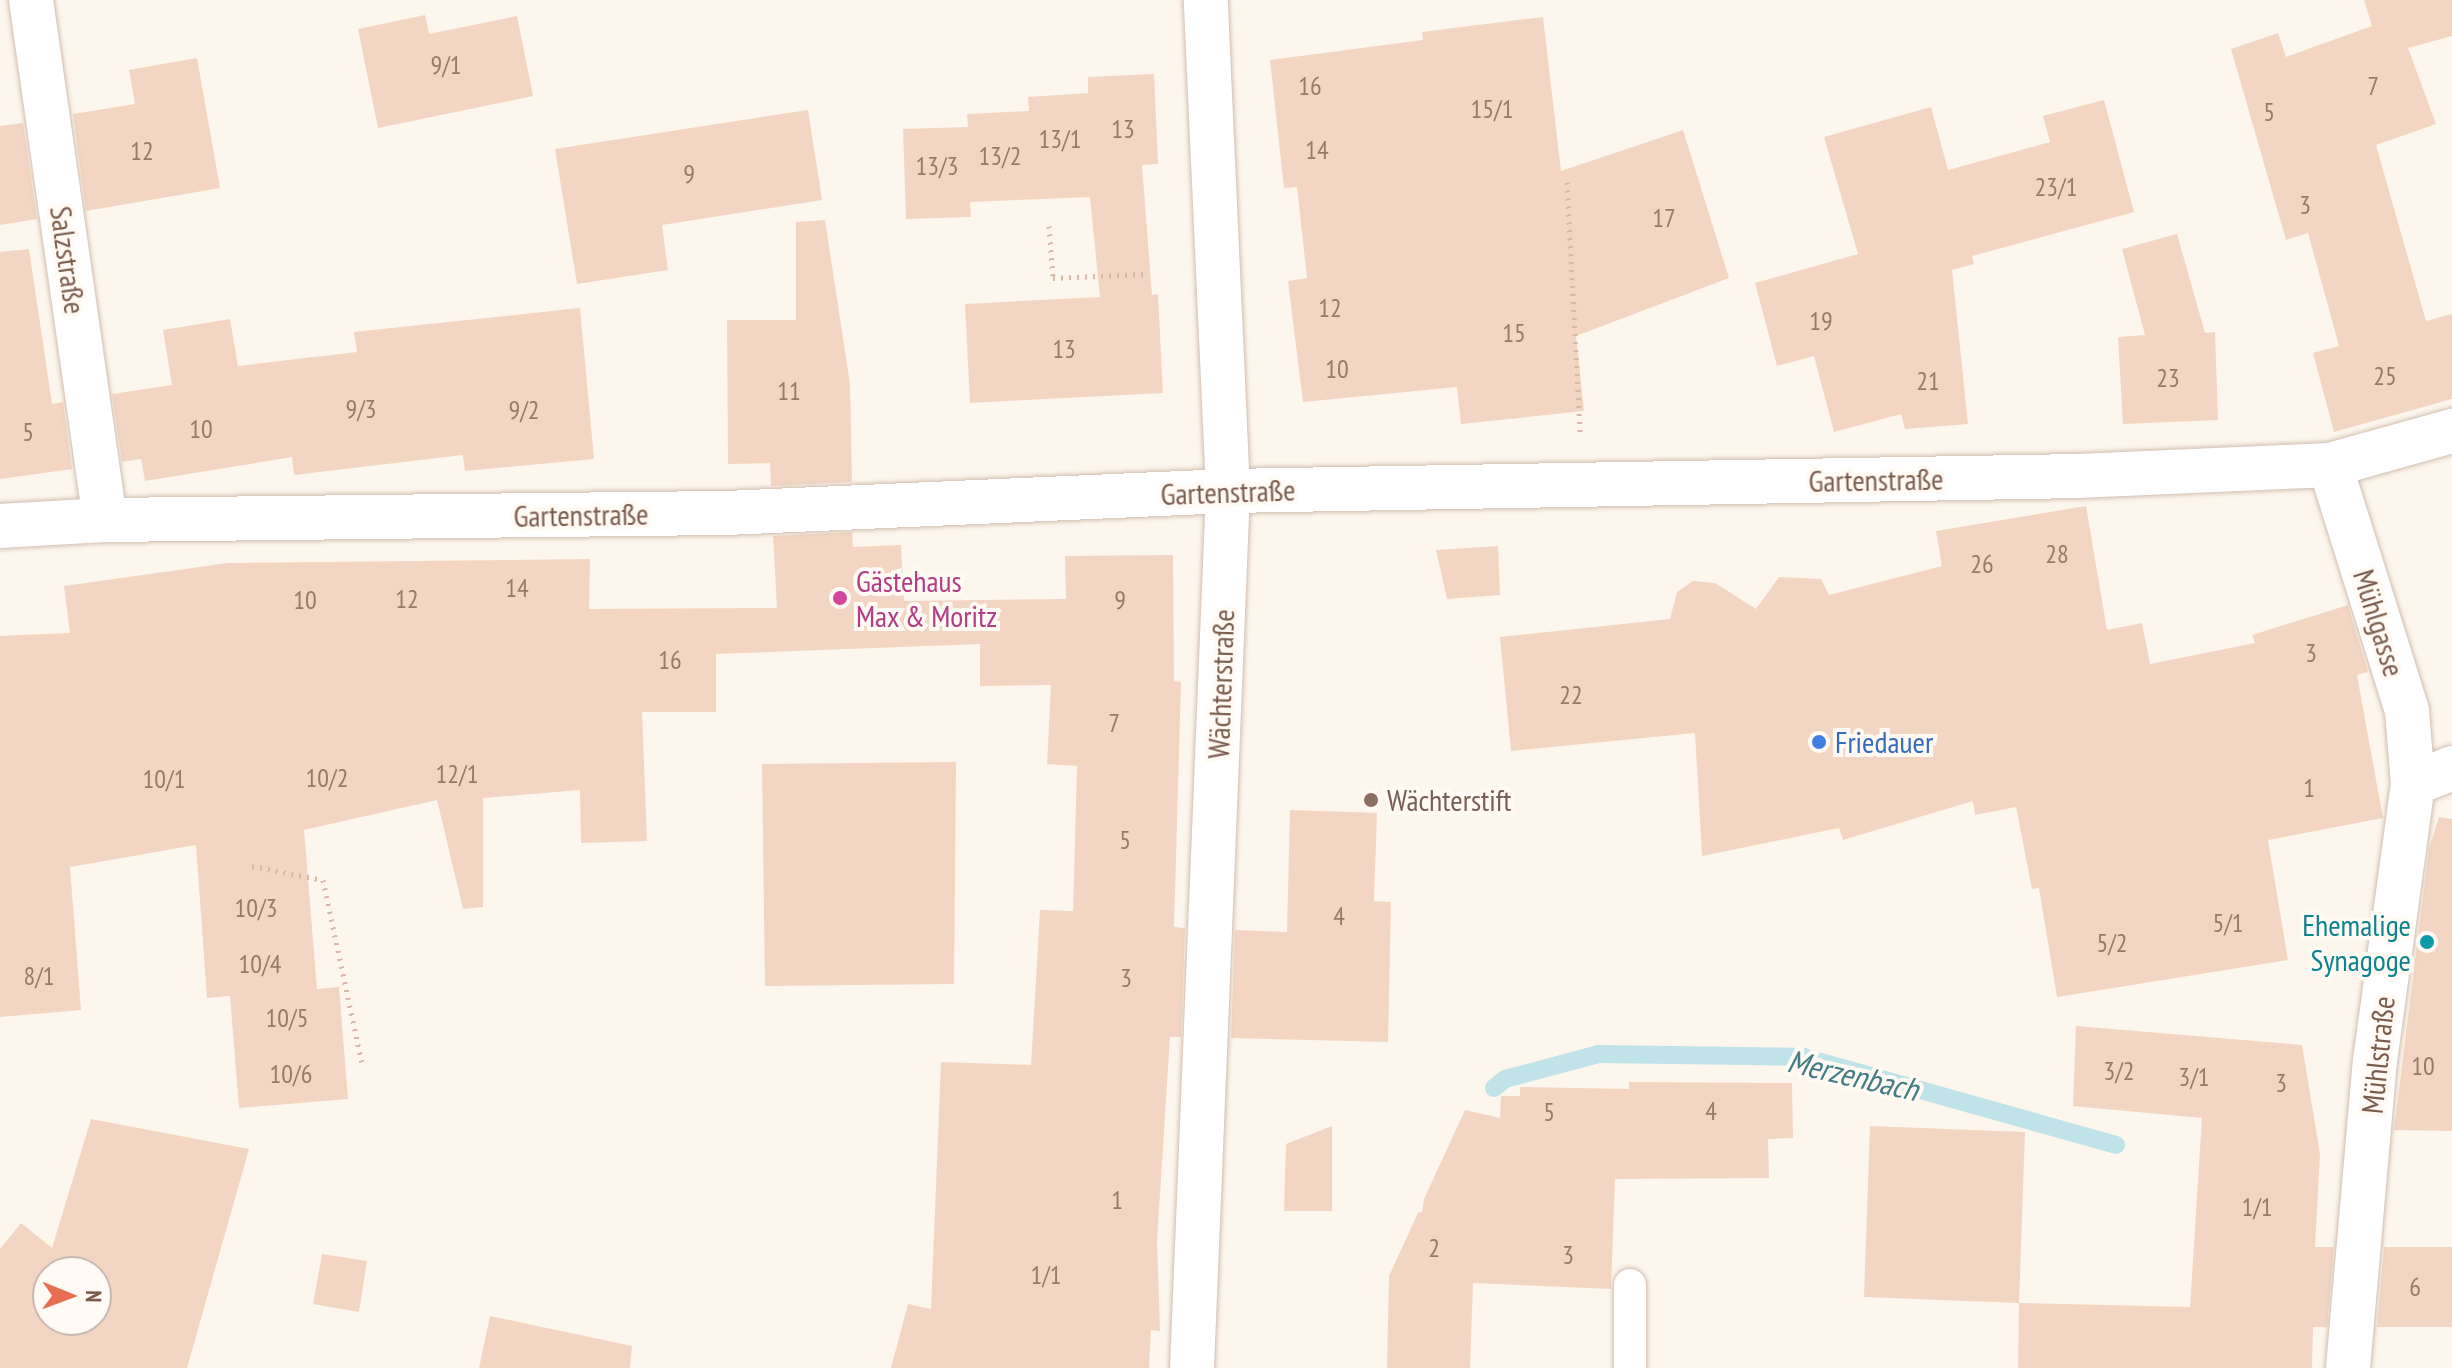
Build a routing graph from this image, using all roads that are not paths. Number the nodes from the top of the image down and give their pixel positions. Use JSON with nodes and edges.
{"nodes":[{"id":1,"x":31,"y":0,"type":"edge"},
{"id":2,"x":1206,"y":0,"type":"edge"},
{"id":3,"x":2452,"y":431,"type":"edge"},
{"id":4,"x":2330,"y":465,"type":"junction"},
{"id":5,"x":1228,"y":491,"type":"junction"},
{"id":6,"x":105,"y":520,"type":"junction"},
{"id":7,"x":0,"y":526,"type":"edge"},
{"id":8,"x":2432,"y":776,"type":"edge"},
{"id":9,"x":1630,"y":1285,"type":"dead end"},
{"id":10,"x":1192,"y":1368,"type":"edge"},
{"id":11,"x":1630,"y":1368,"type":"edge"},
{"id":12,"x":2348,"y":1368,"type":"edge"}],
"edges":[{"from":1,"to":6,"type":"street","name":"Salzstraße"},
{"from":2,"to":5,"type":"street","name":"Wächterstraße"},
{"from":3,"to":4,"type":"street","name":"Gartenstraße"},
{"from":4,"to":5,"type":"street","name":"Gartenstraße"},
{"from":4,"to":8,"type":"street","name":"Mühlgasse"},
{"from":5,"to":6,"type":"street","name":"Gartenstraße"},
{"from":5,"to":10,"type":"street","name":"Wächterstraße"},
{"from":6,"to":7,"type":"street","name":"Gartenstraße"},
{"from":8,"to":12,"type":"street","name":"Mühlstraße"},
{"from":9,"to":11,"type":"lane"}]}
